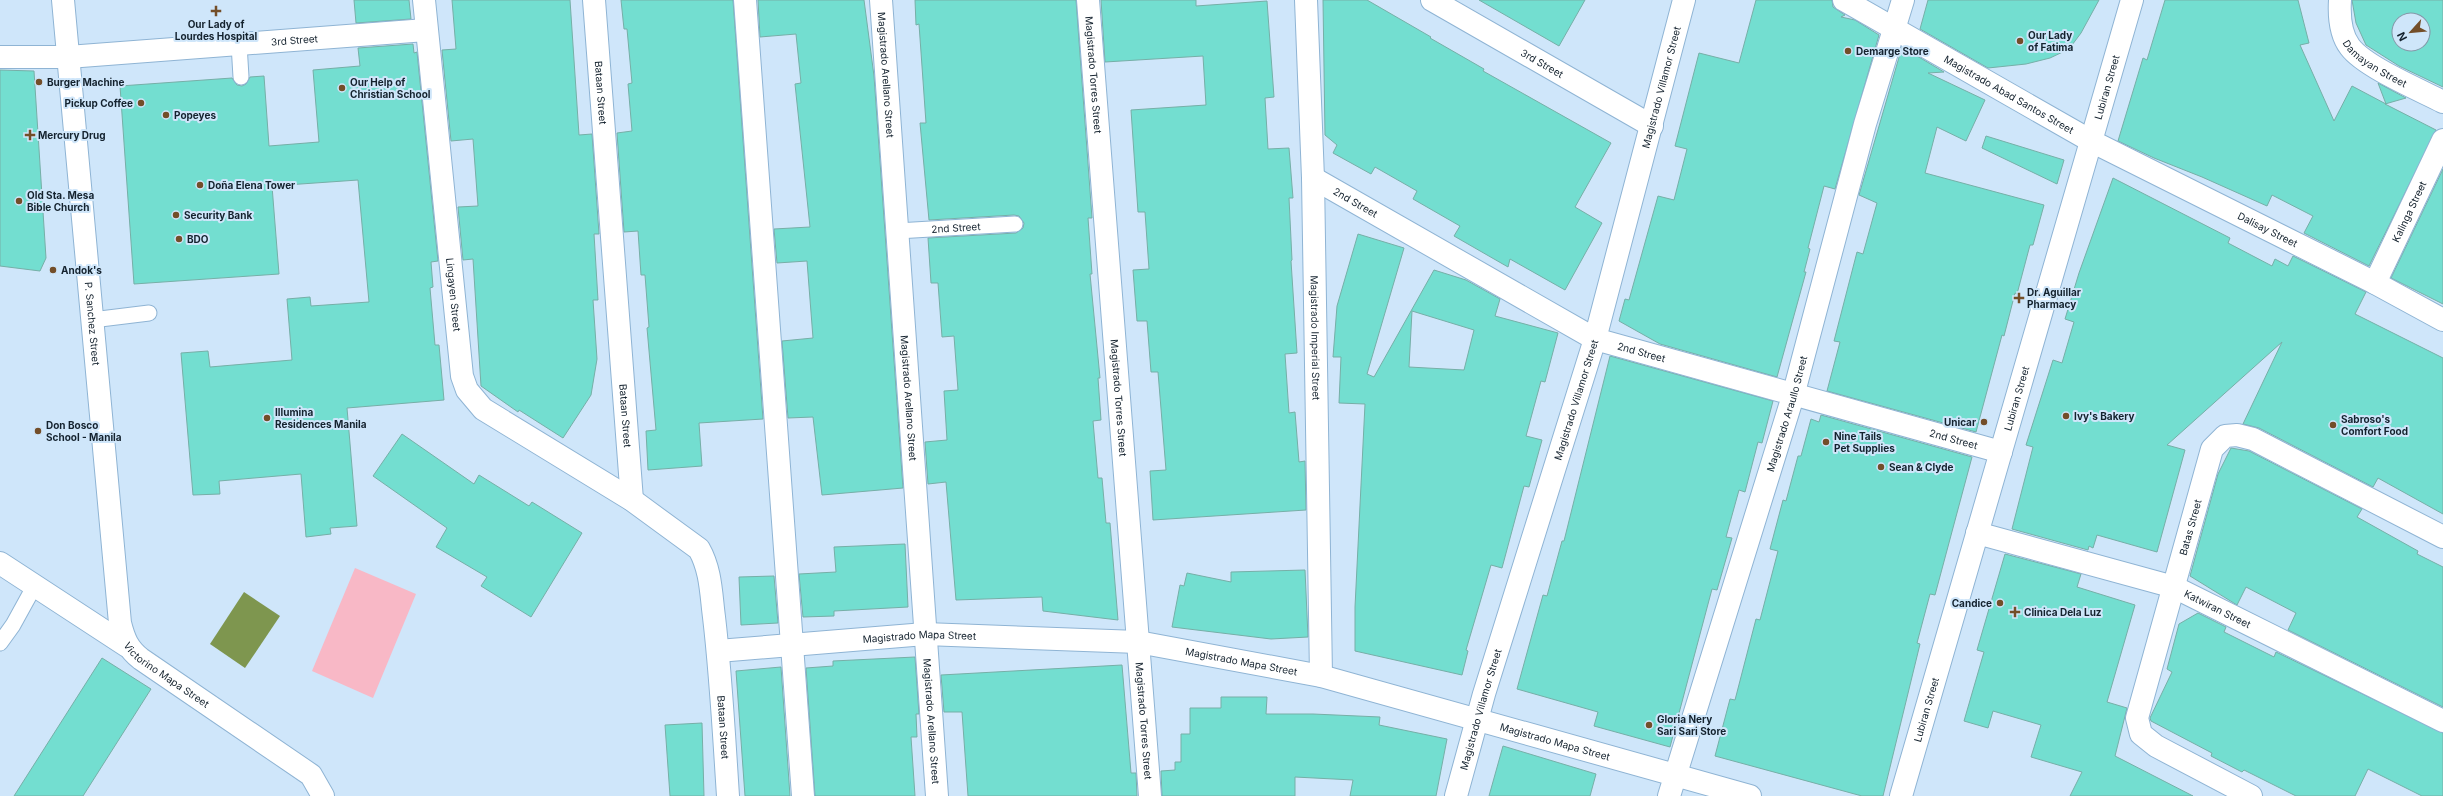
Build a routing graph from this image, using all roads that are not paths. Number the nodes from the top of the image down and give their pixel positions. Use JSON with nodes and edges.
{"nodes":[{"id":1,"x":63,"y":0,"type":"edge"},
{"id":2,"x":424,"y":0,"type":"edge"},
{"id":3,"x":594,"y":0,"type":"edge"},
{"id":4,"x":745,"y":0,"type":"edge"},
{"id":5,"x":881,"y":0,"type":"edge"},
{"id":6,"x":1088,"y":0,"type":"edge"},
{"id":7,"x":1306,"y":0,"type":"edge"},
{"id":8,"x":1432,"y":0,"type":"edge"},
{"id":9,"x":1684,"y":0,"type":"edge"},
{"id":10,"x":1844,"y":0,"type":"edge"},
{"id":11,"x":1903,"y":0,"type":"edge"},
{"id":12,"x":2132,"y":0,"type":"edge"},
{"id":13,"x":2340,"y":0,"type":"edge"},
{"id":14,"x":1894,"y":29,"type":"junction"},
{"id":15,"x":426,"y":30,"type":"junction"},
{"id":16,"x":239,"y":44,"type":"junction"},
{"id":17,"x":0,"y":57,"type":"edge"},
{"id":18,"x":68,"y":57,"type":"junction"},
{"id":19,"x":241,"y":77,"type":"dead end"},
{"id":20,"x":2443,"y":102,"type":"edge"},
{"id":21,"x":1652,"y":126,"type":"junction"},
{"id":22,"x":2443,"y":140,"type":"edge"},
{"id":23,"x":2091,"y":141,"type":"junction"},
{"id":24,"x":1313,"y":178,"type":"junction"},
{"id":25,"x":1015,"y":224,"type":"dead end"},
{"id":26,"x":897,"y":231,"type":"junction"},
{"id":27,"x":2375,"y":283,"type":"junction"},
{"id":28,"x":149,"y":313,"type":"dead end"},
{"id":29,"x":92,"y":320,"type":"junction"},
{"id":30,"x":2443,"y":320,"type":"edge"},
{"id":31,"x":1595,"y":339,"type":"junction"},
{"id":32,"x":1793,"y":396,"type":"junction"},
{"id":33,"x":2001,"y":452,"type":"junction"},
{"id":34,"x":632,"y":500,"type":"junction"},
{"id":35,"x":1977,"y":533,"type":"junction"},
{"id":36,"x":2443,"y":537,"type":"edge"},
{"id":37,"x":0,"y":563,"type":"edge"},
{"id":38,"x":35,"y":585,"type":"junction"},
{"id":39,"x":2174,"y":587,"type":"junction"},
{"id":40,"x":925,"y":634,"type":"junction"},
{"id":41,"x":1138,"y":642,"type":"junction"},
{"id":42,"x":0,"y":643,"type":"edge"},
{"id":43,"x":792,"y":645,"type":"junction"},
{"id":44,"x":127,"y":646,"type":"junction"},
{"id":45,"x":718,"y":651,"type":"junction"},
{"id":46,"x":1321,"y":676,"type":"junction"},
{"id":47,"x":1477,"y":718,"type":"junction"},
{"id":48,"x":2443,"y":721,"type":"edge"},
{"id":49,"x":1675,"y":775,"type":"junction"},
{"id":50,"x":322,"y":796,"type":"edge"},
{"id":51,"x":728,"y":796,"type":"edge"},
{"id":52,"x":803,"y":796,"type":"edge"},
{"id":53,"x":937,"y":796,"type":"edge"},
{"id":54,"x":1150,"y":796,"type":"edge"},
{"id":55,"x":1456,"y":796,"type":"edge"},
{"id":56,"x":1669,"y":796,"type":"edge"},
{"id":57,"x":1750,"y":796,"type":"edge"},
{"id":58,"x":1901,"y":796,"type":"edge"},
{"id":59,"x":2251,"y":796,"type":"edge"}],
"edges":[{"from":1,"to":18,"type":"street","name":"P. Sanchez Street"},
{"from":2,"to":15,"type":"street","name":"Lingayen Street"},
{"from":3,"to":34,"type":"street","name":"Bataan Street"},
{"from":4,"to":43,"type":"street"},
{"from":5,"to":26,"type":"street","name":"Magistrado Arellano Street"},
{"from":6,"to":41,"type":"street","name":"Magistrado Torres Street"},
{"from":7,"to":24,"type":"street","name":"Magistrado Imperial Street"},
{"from":8,"to":21,"type":"street","name":"3rd Street"},
{"from":9,"to":21,"type":"street","name":"Magistrado Villamor Street"},
{"from":10,"to":14,"type":"street","name":"Magistrado Abad Santos Street"},
{"from":11,"to":14,"type":"street","name":"Magistrado Araullo Street"},
{"from":12,"to":23,"type":"street","name":"Lubiran Street"},
{"from":13,"to":20,"type":"street","name":"Damayan Street"},
{"from":14,"to":23,"type":"street","name":"Magistrado Abad Santos Street"},
{"from":14,"to":32,"type":"street","name":"Magistrado Araullo Street"},
{"from":15,"to":16,"type":"street","name":"3rd Street"},
{"from":15,"to":34,"type":"street","name":"Lingayen Street"},
{"from":16,"to":18,"type":"street","name":"3rd Street"},
{"from":16,"to":19,"type":"lane"},
{"from":17,"to":18,"type":"street","name":"3rd Street"},
{"from":18,"to":29,"type":"street","name":"P. Sanchez Street"},
{"from":21,"to":31,"type":"street","name":"Magistrado Villamor Street"},
{"from":22,"to":27,"type":"street","name":"Kalinga Street"},
{"from":23,"to":27,"type":"street","name":"Dalisay Street"},
{"from":23,"to":33,"type":"street","name":"Lubiran Street"},
{"from":24,"to":31,"type":"street","name":"2nd Street"},
{"from":24,"to":46,"type":"street","name":"Magistrado Imperial Street"},
{"from":25,"to":26,"type":"lane","name":"2nd Street"},
{"from":26,"to":40,"type":"street","name":"Magistrado Arellano Street"},
{"from":27,"to":30,"type":"street","name":"Dalisay Street"},
{"from":28,"to":29,"type":"lane"},
{"from":29,"to":44,"type":"street","name":"P. Sanchez Street"},
{"from":31,"to":32,"type":"street","name":"2nd Street"},
{"from":31,"to":47,"type":"street","name":"Magistrado Villamor Street"},
{"from":32,"to":33,"type":"street","name":"2nd Street"},
{"from":32,"to":49,"type":"street","name":"Magistrado Araullo Street"},
{"from":33,"to":35,"type":"street","name":"Lubiran Street"},
{"from":34,"to":45,"type":"street","name":"Bataan Street"},
{"from":35,"to":39,"type":"street","name":"Katwiran Street"},
{"from":35,"to":58,"type":"street","name":"Lubiran Street"},
{"from":36,"to":39,"type":"street","name":"Batas Street"},
{"from":37,"to":38,"type":"street","name":"Victorino Mapa Street"},
{"from":38,"to":42,"type":"lane"},
{"from":38,"to":44,"type":"street","name":"Victorino Mapa Street"},
{"from":39,"to":48,"type":"street","name":"Katwiran Street"},
{"from":39,"to":59,"type":"street","name":"Batas Street"},
{"from":40,"to":41,"type":"street","name":"Magistrado Mapa Street"},
{"from":40,"to":43,"type":"street","name":"Magistrado Mapa Street"},
{"from":40,"to":53,"type":"street","name":"Magistrado Arellano Street"},
{"from":41,"to":46,"type":"street","name":"Magistrado Mapa Street"},
{"from":41,"to":54,"type":"street","name":"Magistrado Torres Street"},
{"from":43,"to":45,"type":"street","name":"Magistrado Mapa Street"},
{"from":43,"to":52,"type":"street"},
{"from":44,"to":50,"type":"street","name":"Victorino Mapa Street"},
{"from":45,"to":51,"type":"street","name":"Bataan Street"},
{"from":46,"to":47,"type":"street","name":"Magistrado Mapa Street"},
{"from":47,"to":49,"type":"street","name":"Magistrado Mapa Street"},
{"from":47,"to":55,"type":"street","name":"Magistrado Villamor Street"},
{"from":49,"to":56,"type":"street","name":"Magistrado Araullo Street"},
{"from":49,"to":57,"type":"street","name":"Magistrado Mapa Street"}]}
